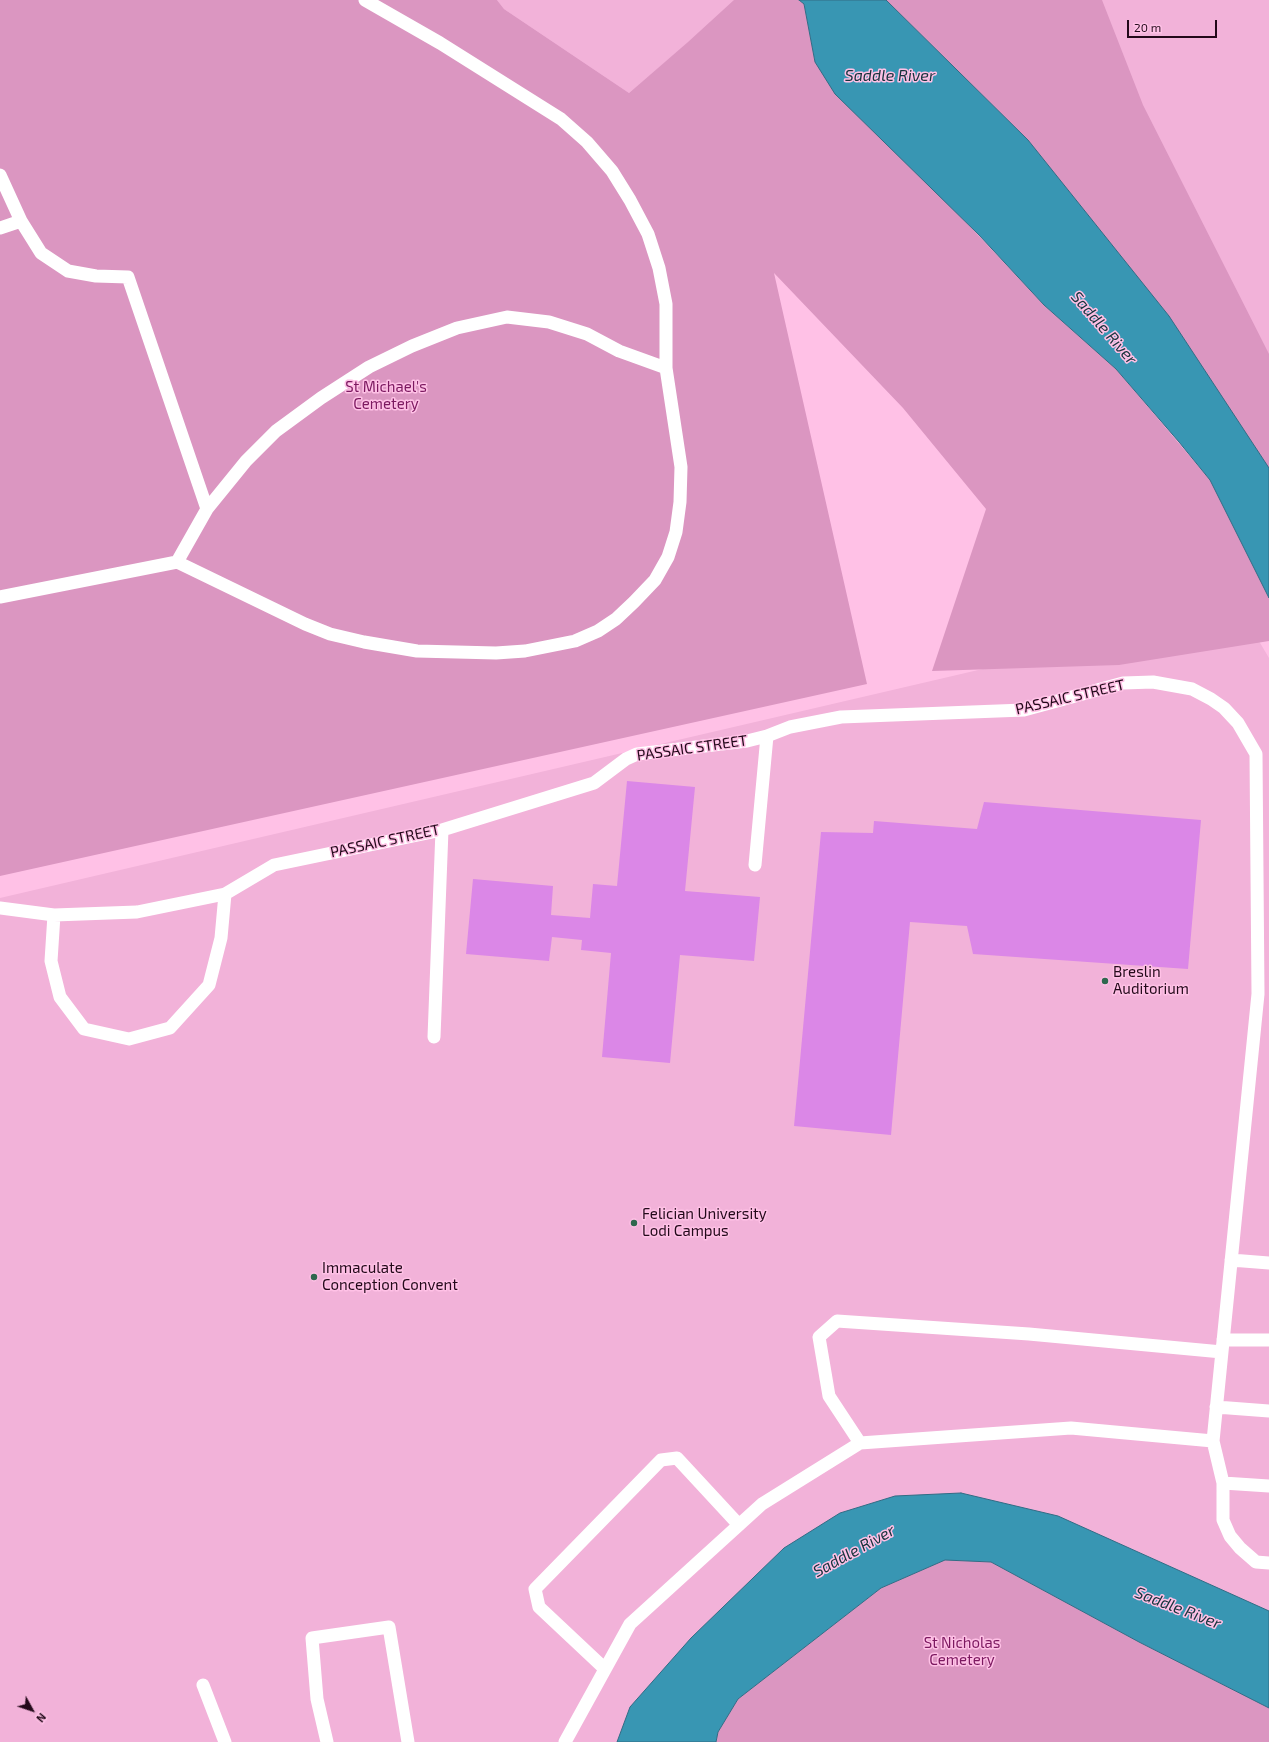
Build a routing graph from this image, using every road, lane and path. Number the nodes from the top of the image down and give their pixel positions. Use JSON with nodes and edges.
{"nodes":[{"id":1,"x":365,"y":0,"type":"edge"},
{"id":2,"x":0,"y":175,"type":"edge"},
{"id":3,"x":21,"y":221,"type":"junction"},
{"id":4,"x":0,"y":228,"type":"edge"},
{"id":5,"x":666,"y":368,"type":"junction"},
{"id":6,"x":207,"y":509,"type":"junction"},
{"id":7,"x":177,"y":562,"type":"junction"},
{"id":8,"x":0,"y":597,"type":"edge"},
{"id":9,"x":768,"y":736,"type":"junction"},
{"id":10,"x":442,"y":830,"type":"junction"},
{"id":11,"x":755,"y":864,"type":"dead end"},
{"id":12,"x":225,"y":894,"type":"junction"},
{"id":13,"x":0,"y":908,"type":"edge"},
{"id":14,"x":54,"y":915,"type":"junction"},
{"id":15,"x":434,"y":1037,"type":"dead end"},
{"id":16,"x":1231,"y":1260,"type":"junction"},
{"id":17,"x":1269,"y":1263,"type":"edge"},
{"id":18,"x":1269,"y":1340,"type":"edge"},
{"id":19,"x":1222,"y":1346,"type":"junction"},
{"id":20,"x":1216,"y":1407,"type":"junction"},
{"id":21,"x":1269,"y":1411,"type":"edge"},
{"id":22,"x":1213,"y":1440,"type":"junction"},
{"id":23,"x":860,"y":1443,"type":"junction"},
{"id":24,"x":1224,"y":1483,"type":"junction"},
{"id":25,"x":1269,"y":1486,"type":"edge"},
{"id":26,"x":739,"y":1525,"type":"junction"},
{"id":27,"x":1269,"y":1563,"type":"edge"},
{"id":28,"x":605,"y":1669,"type":"junction"},
{"id":29,"x":203,"y":1685,"type":"dead end"},
{"id":30,"x":225,"y":1742,"type":"edge"},
{"id":31,"x":327,"y":1742,"type":"edge"},
{"id":32,"x":408,"y":1742,"type":"edge"},
{"id":33,"x":565,"y":1742,"type":"edge"}],
"edges":[{"from":1,"to":5,"type":"lane"},
{"from":2,"to":3,"type":"lane"},
{"from":3,"to":4,"type":"lane"},
{"from":3,"to":6,"type":"lane"},
{"from":5,"to":6,"type":"lane"},
{"from":5,"to":7,"type":"lane"},
{"from":6,"to":7,"type":"lane"},
{"from":7,"to":8,"type":"lane"},
{"from":9,"to":10,"type":"lane","name":"PASSAIC STREET"},
{"from":9,"to":11,"type":"lane"},
{"from":9,"to":16,"type":"lane","name":"PASSAIC STREET"},
{"from":10,"to":12,"type":"lane","name":"PASSAIC STREET"},
{"from":10,"to":15,"type":"lane"},
{"from":12,"to":14,"type":"lane","name":"PASSAIC STREET"},
{"from":12,"to":14,"type":"lane"},
{"from":13,"to":14,"type":"lane","name":"PASSAIC STREET"},
{"from":16,"to":17,"type":"lane"},
{"from":16,"to":19,"type":"lane"},
{"from":18,"to":19,"type":"lane"},
{"from":19,"to":20,"type":"lane"},
{"from":19,"to":23,"type":"lane"},
{"from":20,"to":21,"type":"lane"},
{"from":20,"to":22,"type":"lane"},
{"from":22,"to":23,"type":"lane"},
{"from":22,"to":24,"type":"lane"},
{"from":23,"to":26,"type":"lane"},
{"from":24,"to":25,"type":"lane"},
{"from":24,"to":27,"type":"lane"},
{"from":26,"to":28,"type":"lane"},
{"from":26,"to":28,"type":"lane"},
{"from":28,"to":33,"type":"lane"},
{"from":29,"to":30,"type":"lane"},
{"from":31,"to":32,"type":"lane"}]}
